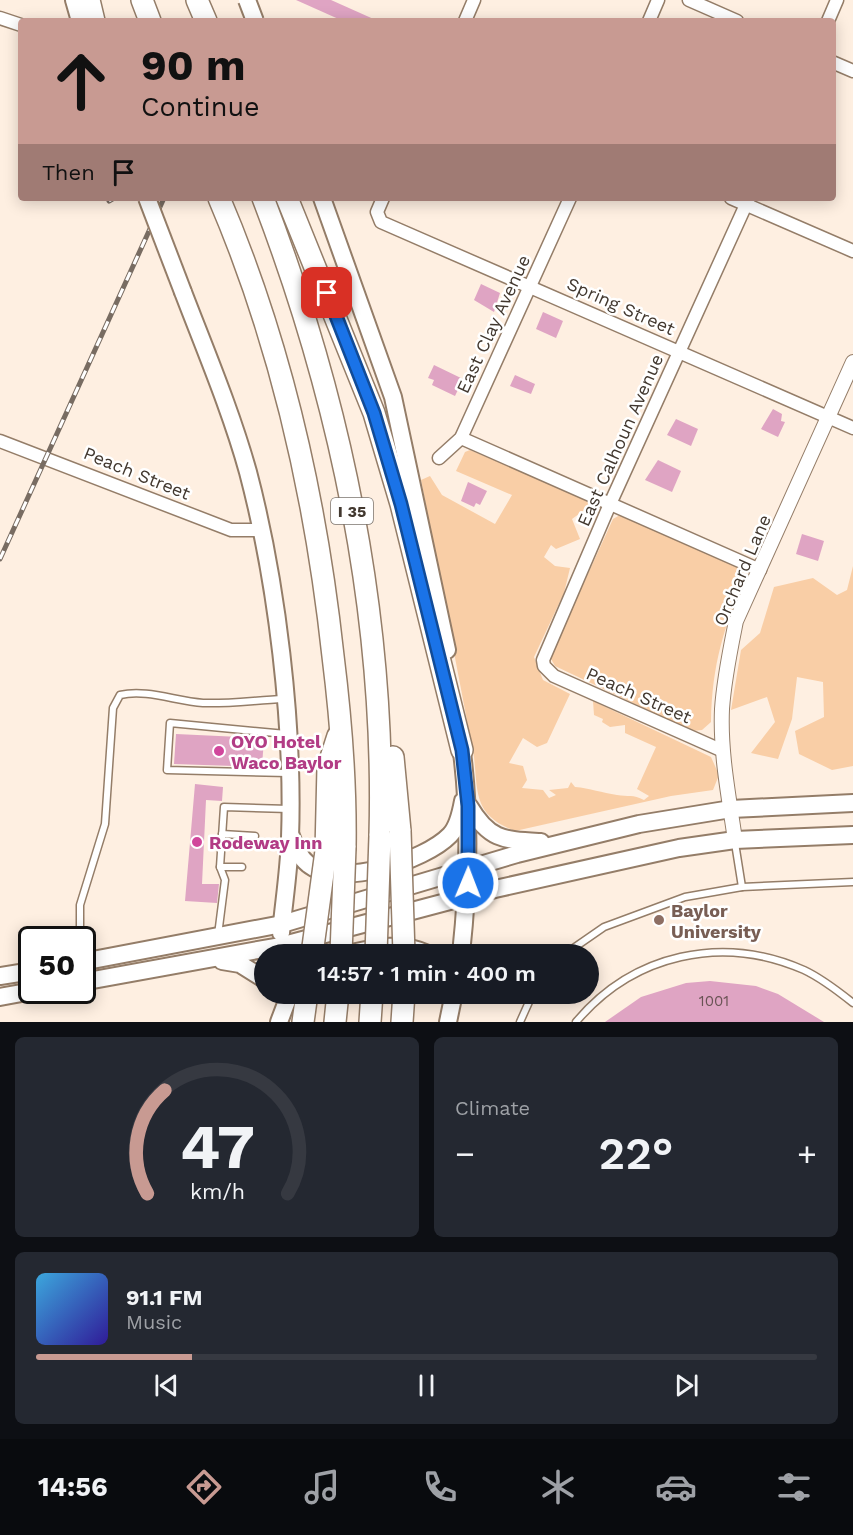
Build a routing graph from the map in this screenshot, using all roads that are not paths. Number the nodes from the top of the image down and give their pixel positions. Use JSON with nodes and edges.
{"nodes":[{"id":1,"x":74,"y":0,"type":"edge"},
{"id":2,"x":90,"y":0,"type":"edge"},
{"id":3,"x":142,"y":0,"type":"edge"},
{"id":4,"x":247,"y":0,"type":"edge"},
{"id":5,"x":474,"y":0,"type":"edge"},
{"id":6,"x":658,"y":0,"type":"edge"},
{"id":7,"x":689,"y":0,"type":"edge"},
{"id":8,"x":837,"y":0,"type":"edge"},
{"id":9,"x":193,"y":7,"type":"edge"},
{"id":10,"x":0,"y":18,"type":"edge"},
{"id":11,"x":79,"y":18,"type":"edge"},
{"id":12,"x":93,"y":18,"type":"edge"},
{"id":13,"x":149,"y":18,"type":"edge"},
{"id":14,"x":203,"y":18,"type":"edge"},
{"id":15,"x":254,"y":18,"type":"edge"},
{"id":16,"x":466,"y":18,"type":"edge"},
{"id":17,"x":650,"y":18,"type":"edge"},
{"id":18,"x":730,"y":18,"type":"edge"},
{"id":19,"x":829,"y":18,"type":"edge"},
{"id":20,"x":18,"y":24,"type":"edge"},
{"id":21,"x":836,"y":64,"type":"edge"},
{"id":22,"x":853,"y":71,"type":"edge"},
{"id":23,"x":148,"y":201,"type":"edge"},
{"id":24,"x":220,"y":201,"type":"edge"},
{"id":25,"x":264,"y":201,"type":"edge"},
{"id":26,"x":288,"y":201,"type":"edge"},
{"id":27,"x":323,"y":201,"type":"edge"},
{"id":28,"x":382,"y":201,"type":"edge"},
{"id":29,"x":569,"y":201,"type":"edge"},
{"id":30,"x":747,"y":201,"type":"edge"},
{"id":31,"x":853,"y":251,"type":"edge"},
{"id":32,"x":531,"y":286,"type":"junction"},
{"id":33,"x":680,"y":352,"type":"junction"},
{"id":34,"x":853,"y":362,"type":"edge"},
{"id":35,"x":829,"y":417,"type":"junction"},
{"id":36,"x":853,"y":428,"type":"edge"},
{"id":37,"x":461,"y":438,"type":"junction"},
{"id":38,"x":0,"y":441,"type":"edge"},
{"id":39,"x":439,"y":458,"type":"dead end"},
{"id":40,"x":610,"y":504,"type":"junction"},
{"id":41,"x":261,"y":530,"type":"junction"},
{"id":42,"x":760,"y":570,"type":"junction"},
{"id":43,"x":544,"y":666,"type":"joint"},
{"id":44,"x":284,"y":699,"type":"junction"},
{"id":45,"x":287,"y":734,"type":"junction"},
{"id":46,"x":723,"y":751,"type":"junction"},
{"id":47,"x":463,"y":760,"type":"junction"},
{"id":48,"x":289,"y":773,"type":"junction"},
{"id":49,"x":853,"y":803,"type":"edge"},
{"id":50,"x":468,"y":806,"type":"junction"},
{"id":51,"x":290,"y":809,"type":"junction"},
{"id":52,"x":731,"y":809,"type":"junction"},
{"id":53,"x":222,"y":834,"type":"junction"},
{"id":54,"x":390,"y":834,"type":"junction"},
{"id":55,"x":290,"y":835,"type":"junction"},
{"id":56,"x":853,"y":835,"type":"edge"},
{"id":57,"x":255,"y":836,"type":"dead end"},
{"id":58,"x":735,"y":840,"type":"junction"},
{"id":59,"x":566,"y":841,"type":"junction"},
{"id":60,"x":336,"y":849,"type":"junction"},
{"id":61,"x":220,"y":867,"type":"junction"},
{"id":62,"x":242,"y":867,"type":"dead end"},
{"id":63,"x":469,"y":869,"type":"junction"},
{"id":64,"x":853,"y":882,"type":"edge"},
{"id":65,"x":742,"y":887,"type":"junction"},
{"id":66,"x":467,"y":896,"type":"junction"},
{"id":67,"x":282,"y":924,"type":"junction"},
{"id":68,"x":80,"y":926,"type":"edge"},
{"id":69,"x":218,"y":938,"type":"junction"},
{"id":70,"x":280,"y":944,"type":"edge"},
{"id":71,"x":300,"y":944,"type":"edge"},
{"id":72,"x":314,"y":944,"type":"edge"},
{"id":73,"x":341,"y":944,"type":"edge"},
{"id":74,"x":377,"y":944,"type":"edge"},
{"id":75,"x":403,"y":944,"type":"edge"},
{"id":76,"x":462,"y":944,"type":"edge"},
{"id":77,"x":578,"y":944,"type":"edge"},
{"id":78,"x":254,"y":953,"type":"edge"},
{"id":79,"x":209,"y":959,"type":"junction"},
{"id":80,"x":96,"y":960,"type":"edge"},
{"id":81,"x":18,"y":973,"type":"edge"},
{"id":82,"x":254,"y":973,"type":"edge"},
{"id":83,"x":0,"y":976,"type":"edge"},
{"id":84,"x":96,"y":986,"type":"edge"},
{"id":85,"x":0,"y":997,"type":"edge"},
{"id":86,"x":18,"y":997,"type":"edge"},
{"id":87,"x":853,"y":1003,"type":"edge"},
{"id":88,"x":279,"y":1004,"type":"edge"},
{"id":89,"x":305,"y":1004,"type":"edge"},
{"id":90,"x":337,"y":1004,"type":"edge"},
{"id":91,"x":371,"y":1004,"type":"edge"},
{"id":92,"x":403,"y":1004,"type":"edge"},
{"id":93,"x":528,"y":1004,"type":"edge"},
{"id":94,"x":278,"y":1022,"type":"edge"},
{"id":95,"x":303,"y":1022,"type":"edge"},
{"id":96,"x":335,"y":1022,"type":"edge"},
{"id":97,"x":370,"y":1022,"type":"edge"},
{"id":98,"x":402,"y":1022,"type":"edge"},
{"id":99,"x":520,"y":1022,"type":"edge"},
{"id":100,"x":576,"y":1022,"type":"edge"}],
"edges":[{"from":1,"to":11,"type":"main road"},
{"from":2,"to":12,"type":"highway"},
{"from":3,"to":13,"type":"highway"},
{"from":4,"to":15,"type":"main road","bridge":true},
{"from":5,"to":16,"type":"street"},
{"from":6,"to":17,"type":"street"},
{"from":7,"to":18,"type":"street"},
{"from":8,"to":19,"type":"street"},
{"from":9,"to":14,"type":"highway"},
{"from":10,"to":20,"type":"street"},
{"from":21,"to":22,"type":"street"},
{"from":23,"to":41,"type":"main road","bridge":true},
{"from":24,"to":60,"type":"highway","number":"I 35"},
{"from":25,"to":54,"type":"highway","number":"I 35"},
{"from":26,"to":47,"type":"highway"},
{"from":27,"to":47,"type":"main road"},
{"from":28,"to":32,"type":"street","name":"Spring Street"},
{"from":29,"to":32,"type":"street","name":"East Clay Avenue"},
{"from":30,"to":31,"type":"street"},
{"from":30,"to":33,"type":"street","name":"East Calhoun Avenue"},
{"from":32,"to":33,"type":"street","name":"Spring Street"},
{"from":32,"to":37,"type":"street","name":"East Clay Avenue"},
{"from":33,"to":35,"type":"street","name":"Spring Street"},
{"from":33,"to":40,"type":"street","name":"East Calhoun Avenue"},
{"from":34,"to":35,"type":"street","name":"Orchard Lane"},
{"from":35,"to":36,"type":"street","name":"Spring Street"},
{"from":35,"to":42,"type":"street","name":"Orchard Lane"},
{"from":37,"to":39,"type":"street","name":"East Clay Avenue"},
{"from":37,"to":40,"type":"street"},
{"from":38,"to":41,"type":"street","name":"Peach Street"},
{"from":40,"to":42,"type":"street"},
{"from":40,"to":43,"type":"street","name":"East Calhoun Avenue"},
{"from":41,"to":44,"type":"main road"},
{"from":42,"to":46,"type":"street","name":"Orchard Lane"},
{"from":43,"to":46,"type":"street","name":"Peach Street"},
{"from":44,"to":45,"type":"main road"},
{"from":44,"to":68,"type":"lane"},
{"from":45,"to":48,"type":"main road"},
{"from":45,"to":48,"type":"lane"},
{"from":46,"to":52,"type":"street","name":"Orchard Lane"},
{"from":47,"to":50,"type":"main road"},
{"from":47,"to":55,"type":"main road"},
{"from":48,"to":51,"type":"main road"},
{"from":49,"to":52,"type":"main road"},
{"from":50,"to":59,"type":"main road"},
{"from":50,"to":63,"type":"main road"},
{"from":51,"to":53,"type":"lane"},
{"from":51,"to":55,"type":"main road"},
{"from":52,"to":58,"type":"street","name":"Orchard Lane"},
{"from":52,"to":59,"type":"main road"},
{"from":53,"to":57,"type":"lane"},
{"from":53,"to":61,"type":"lane"},
{"from":54,"to":74,"type":"highway","number":"I 35","bridge":true},
{"from":54,"to":75,"type":"highway","bridge":true},
{"from":55,"to":67,"type":"main road"},
{"from":56,"to":58,"type":"main road"},
{"from":58,"to":65,"type":"lane"},
{"from":58,"to":66,"type":"main road"},
{"from":59,"to":63,"type":"main road"},
{"from":60,"to":72,"type":"highway","bridge":true},
{"from":60,"to":73,"type":"highway","bridge":true},
{"from":61,"to":62,"type":"lane"},
{"from":61,"to":69,"type":"lane"},
{"from":63,"to":66,"type":"main road"},
{"from":63,"to":67,"type":"main road"},
{"from":64,"to":65,"type":"lane"},
{"from":65,"to":77,"type":"lane"},
{"from":66,"to":71,"type":"main road"},
{"from":66,"to":76,"type":"main road"},
{"from":67,"to":69,"type":"main road"},
{"from":67,"to":70,"type":"main road"},
{"from":69,"to":80,"type":"main road"},
{"from":78,"to":79,"type":"main road"},
{"from":79,"to":82,"type":"main road"},
{"from":79,"to":84,"type":"main road"},
{"from":81,"to":83,"type":"main road"},
{"from":85,"to":86,"type":"main road"},
{"from":87,"to":100,"type":"lane"},
{"from":88,"to":94,"type":"main road"},
{"from":89,"to":95,"type":"highway"},
{"from":90,"to":96,"type":"highway"},
{"from":91,"to":97,"type":"highway"},
{"from":92,"to":98,"type":"highway"},
{"from":93,"to":99,"type":"lane"}]}
